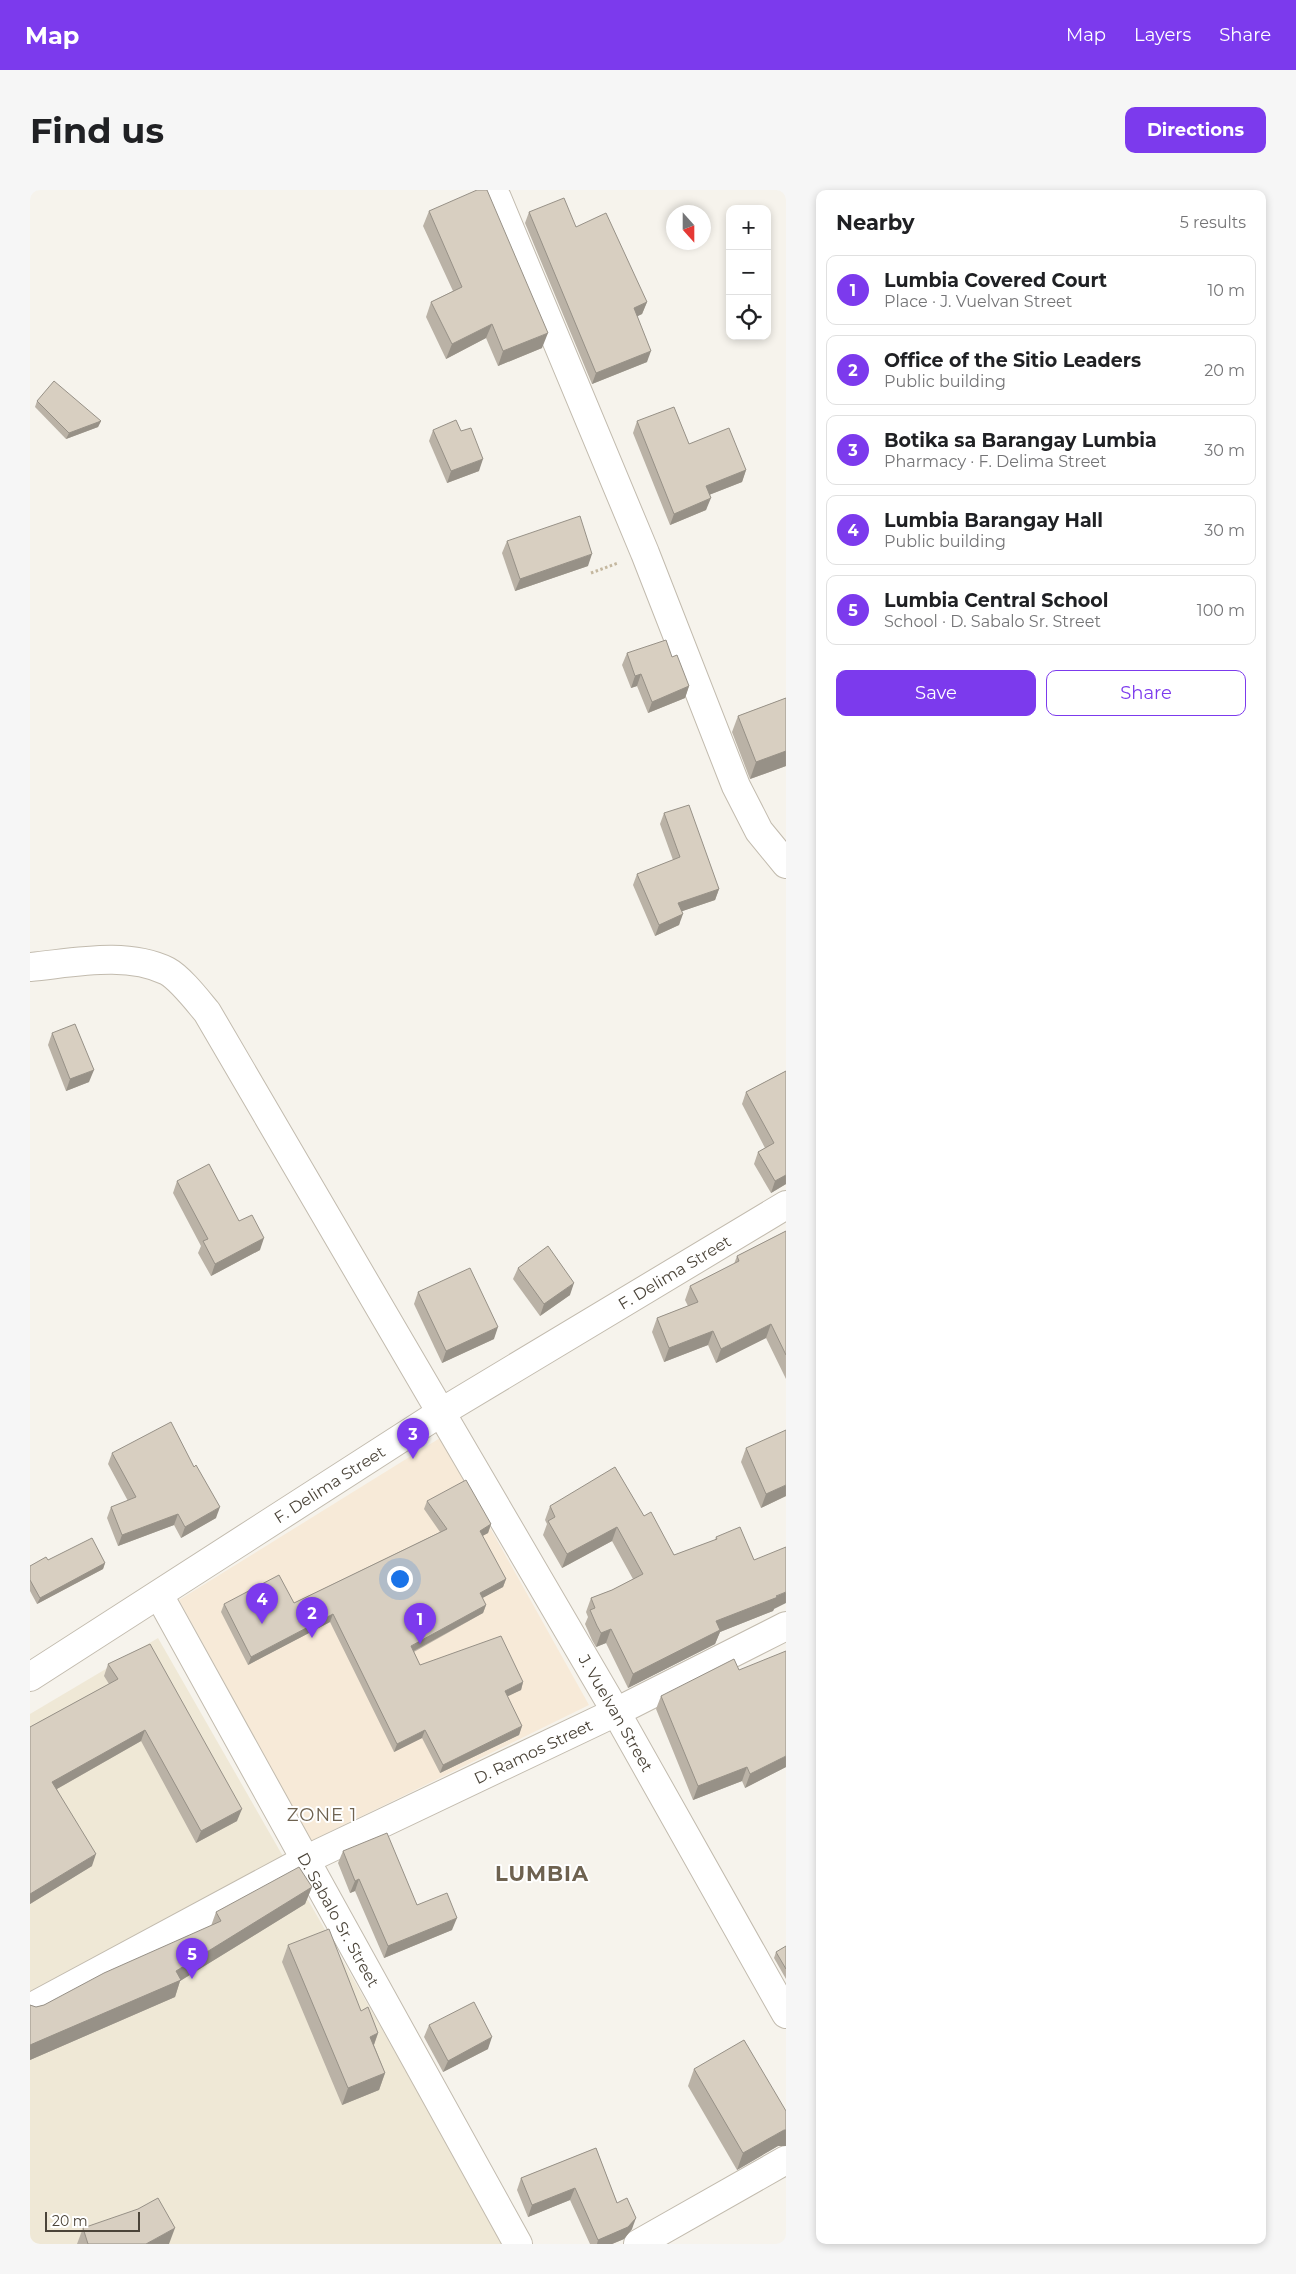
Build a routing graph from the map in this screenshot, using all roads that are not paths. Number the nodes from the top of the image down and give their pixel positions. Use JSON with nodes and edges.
{"nodes":[{"id":1,"x":497,"y":198,"type":"dead end"},
{"id":2,"x":786,"y":864,"type":"edge"},
{"id":3,"x":30,"y":967,"type":"edge"},
{"id":4,"x":786,"y":1204,"type":"edge"},
{"id":5,"x":440,"y":1413,"type":"junction"},
{"id":6,"x":159,"y":1595,"type":"junction"},
{"id":7,"x":786,"y":1626,"type":"edge"},
{"id":8,"x":30,"y":1678,"type":"edge"},
{"id":9,"x":616,"y":1712,"type":"junction"},
{"id":10,"x":305,"y":1860,"type":"junction"},
{"id":11,"x":30,"y":2008,"type":"edge"},
{"id":12,"x":786,"y":2014,"type":"edge"},
{"id":13,"x":786,"y":2160,"type":"edge"},
{"id":14,"x":518,"y":2244,"type":"edge"},
{"id":15,"x":638,"y":2244,"type":"edge"}],
"edges":[{"from":1,"to":2,"type":"street"},
{"from":3,"to":5,"type":"street","name":"J. Vuelvan Street"},
{"from":4,"to":5,"type":"street","name":"F. Delima Street"},
{"from":5,"to":6,"type":"street","name":"F. Delima Street"},
{"from":5,"to":9,"type":"street","name":"J. Vuelvan Street"},
{"from":6,"to":8,"type":"street","name":"F. Delima Street"},
{"from":6,"to":10,"type":"street","name":"D. Sabalo Sr. Street"},
{"from":7,"to":9,"type":"street","name":"D. Ramos Street"},
{"from":9,"to":10,"type":"street","name":"D. Ramos Street"},
{"from":9,"to":12,"type":"street","name":"J. Vuelvan Street"},
{"from":10,"to":11,"type":"street","name":"D. Ramos Street"},
{"from":10,"to":14,"type":"street","name":"D. Sabalo Sr. Street"},
{"from":13,"to":15,"type":"street"}]}
